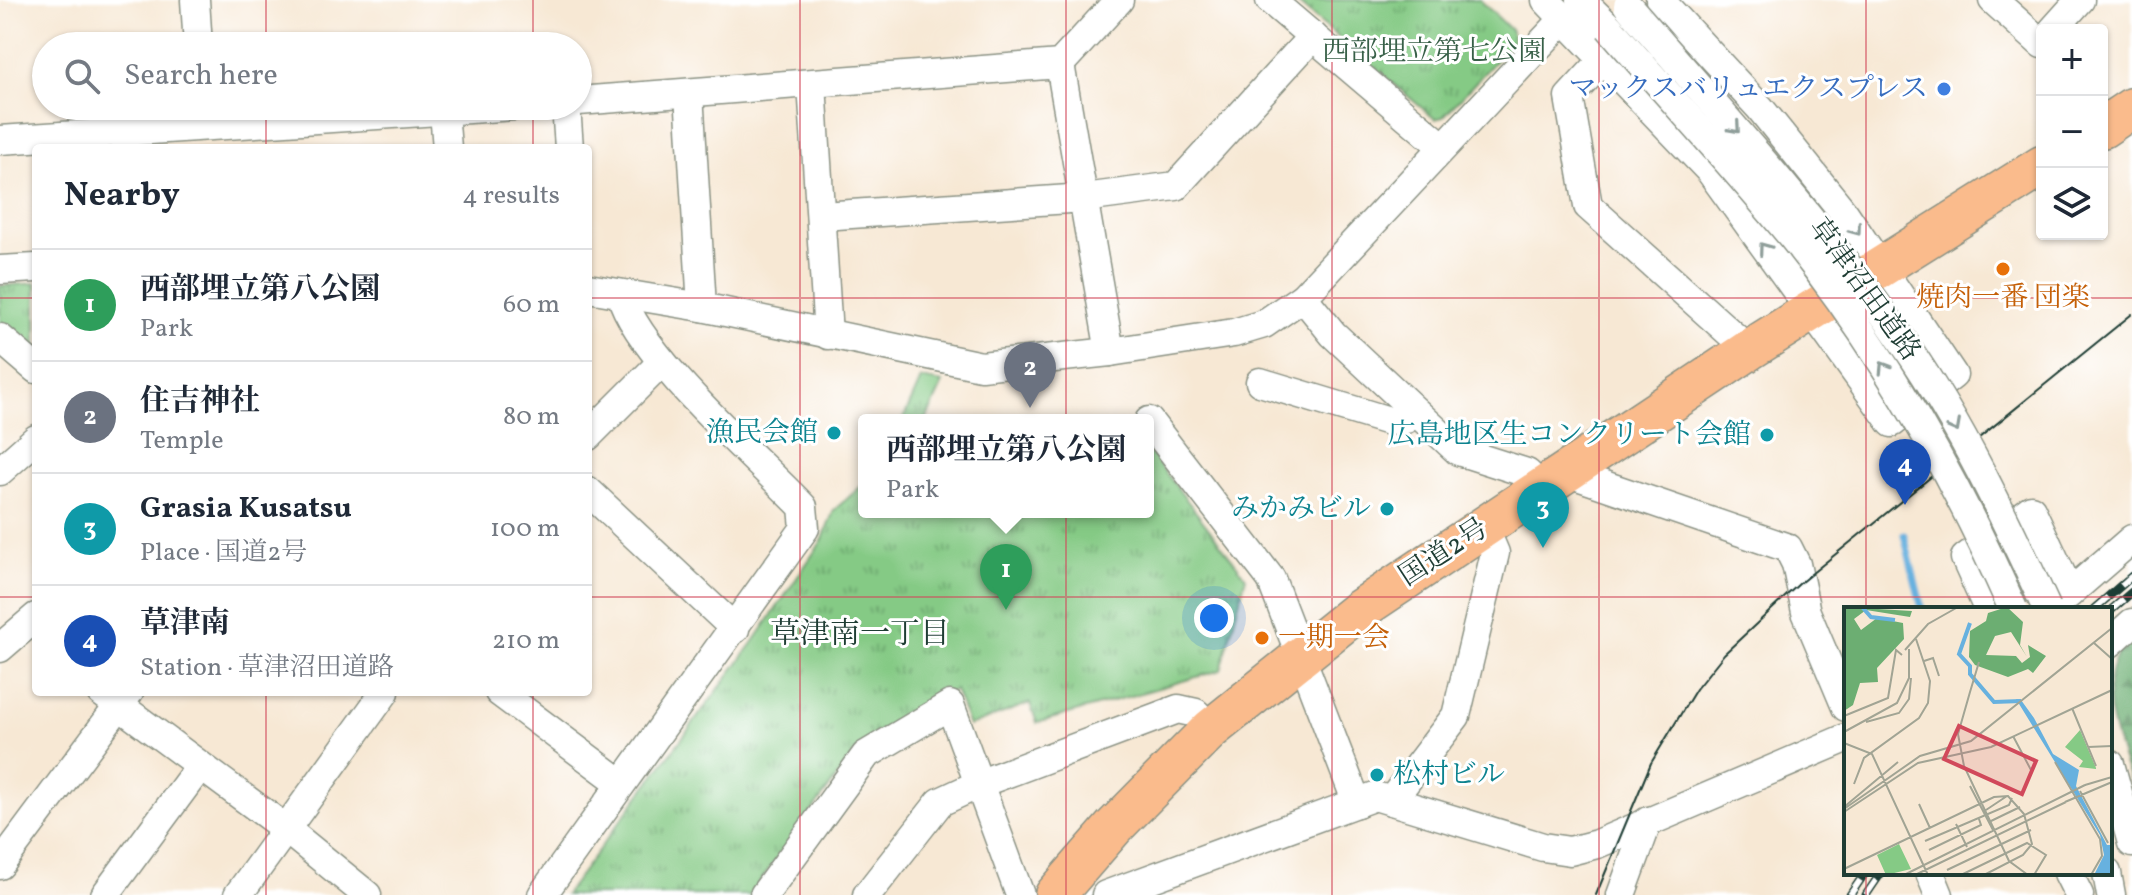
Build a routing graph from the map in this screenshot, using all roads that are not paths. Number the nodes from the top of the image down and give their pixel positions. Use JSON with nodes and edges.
{"nodes":[{"id":1,"x":195,"y":0,"type":"edge"},
{"id":2,"x":1119,"y":0,"type":"edge"},
{"id":3,"x":1270,"y":0,"type":"edge"},
{"id":4,"x":1660,"y":0,"type":"edge"},
{"id":5,"x":1993,"y":0,"type":"edge"},
{"id":6,"x":2080,"y":0,"type":"edge"},
{"id":7,"x":1625,"y":3,"type":"edge"},
{"id":8,"x":1564,"y":6,"type":"edge"},
{"id":9,"x":2058,"y":24,"type":"edge"},
{"id":10,"x":197,"y":32,"type":"edge"},
{"id":11,"x":2036,"y":34,"type":"edge"},
{"id":12,"x":1313,"y":36,"type":"junction"},
{"id":13,"x":1605,"y":58,"type":"junction"},
{"id":14,"x":1060,"y":64,"type":"junction"},
{"id":15,"x":812,"y":84,"type":"junction"},
{"id":16,"x":689,"y":93,"type":"junction"},
{"id":17,"x":592,"y":100,"type":"edge"},
{"id":18,"x":400,"y":120,"type":"edge"},
{"id":19,"x":445,"y":120,"type":"edge"},
{"id":20,"x":567,"y":120,"type":"edge"},
{"id":21,"x":203,"y":127,"type":"edge"},
{"id":22,"x":322,"y":134,"type":"edge"},
{"id":23,"x":0,"y":140,"type":"edge"},
{"id":24,"x":447,"y":144,"type":"edge"},
{"id":25,"x":569,"y":144,"type":"edge"},
{"id":26,"x":1443,"y":147,"type":"junction"},
{"id":27,"x":2039,"y":168,"type":"edge"},
{"id":28,"x":1084,"y":198,"type":"junction"},
{"id":29,"x":822,"y":216,"type":"junction"},
{"id":30,"x":1883,"y":267,"type":"junction"},
{"id":31,"x":32,"y":268,"type":"edge"},
{"id":32,"x":0,"y":270,"type":"edge"},
{"id":33,"x":592,"y":289,"type":"edge"},
{"id":34,"x":621,"y":294,"type":"junction"},
{"id":35,"x":1303,"y":297,"type":"junction"},
{"id":36,"x":702,"y":307,"type":"junction"},
{"id":37,"x":1812,"y":309,"type":"junction"},
{"id":38,"x":828,"y":335,"type":"junction"},
{"id":39,"x":0,"y":338,"type":"edge"},
{"id":40,"x":1749,"y":350,"type":"junction"},
{"id":41,"x":1110,"y":352,"type":"junction"},
{"id":42,"x":662,"y":362,"type":"junction"},
{"id":43,"x":32,"y":366,"type":"edge"},
{"id":44,"x":1260,"y":382,"type":"dead end"},
{"id":45,"x":1415,"y":412,"type":"junction"},
{"id":46,"x":1154,"y":427,"type":"edge"},
{"id":47,"x":592,"y":432,"type":"edge"},
{"id":48,"x":32,"y":443,"type":"edge"},
{"id":49,"x":0,"y":471,"type":"edge"},
{"id":50,"x":1554,"y":480,"type":"junction"},
{"id":51,"x":592,"y":495,"type":"edge"},
{"id":52,"x":1484,"y":527,"type":"junction"},
{"id":53,"x":2132,"y":539,"type":"edge"},
{"id":54,"x":2056,"y":604,"type":"edge"},
{"id":55,"x":1987,"y":607,"type":"edge"},
{"id":56,"x":2012,"y":607,"type":"edge"},
{"id":57,"x":2132,"y":623,"type":"edge"},
{"id":58,"x":735,"y":629,"type":"junction"},
{"id":59,"x":2112,"y":641,"type":"edge"},
{"id":60,"x":1301,"y":655,"type":"junction"},
{"id":61,"x":116,"y":696,"type":"edge"},
{"id":62,"x":382,"y":696,"type":"edge"},
{"id":63,"x":504,"y":696,"type":"edge"},
{"id":64,"x":1844,"y":702,"type":"edge"},
{"id":65,"x":1211,"y":729,"type":"junction"},
{"id":66,"x":1844,"y":739,"type":"edge"},
{"id":67,"x":200,"y":766,"type":"junction"},
{"id":68,"x":2112,"y":771,"type":"edge"},
{"id":69,"x":621,"y":783,"type":"junction"},
{"id":70,"x":981,"y":783,"type":"junction"},
{"id":71,"x":1391,"y":801,"type":"junction"},
{"id":72,"x":1357,"y":803,"type":"junction"},
{"id":73,"x":1648,"y":821,"type":"junction"},
{"id":74,"x":286,"y":829,"type":"junction"},
{"id":75,"x":2132,"y":843,"type":"edge"},
{"id":76,"x":0,"y":865,"type":"edge"},
{"id":77,"x":1931,"y":875,"type":"edge"},
{"id":78,"x":2069,"y":875,"type":"edge"},
{"id":79,"x":2107,"y":875,"type":"edge"},
{"id":80,"x":1093,"y":891,"type":"edge"},
{"id":81,"x":105,"y":895,"type":"edge"},
{"id":82,"x":238,"y":895,"type":"edge"},
{"id":83,"x":367,"y":895,"type":"edge"},
{"id":84,"x":542,"y":895,"type":"edge"},
{"id":85,"x":764,"y":895,"type":"edge"},
{"id":86,"x":867,"y":895,"type":"edge"},
{"id":87,"x":1020,"y":895,"type":"edge"},
{"id":88,"x":1621,"y":895,"type":"edge"},
{"id":89,"x":1939,"y":895,"type":"edge"},
{"id":90,"x":2079,"y":895,"type":"edge"},
{"id":91,"x":2111,"y":895,"type":"edge"}],
"edges":[{"from":1,"to":10,"type":"street"},
{"from":2,"to":14,"type":"street"},
{"from":3,"to":12,"type":"street"},
{"from":4,"to":30,"type":"street","one_way":true},
{"from":5,"to":11,"type":"street"},
{"from":6,"to":9,"type":"street"},
{"from":7,"to":54,"type":"street","name":"草津沼田道路","one_way":true,"bridge":true},
{"from":8,"to":13,"type":"street"},
{"from":8,"to":26,"type":"street"},
{"from":56,"to":8,"type":"street","name":"草津沼田道路","one_way":true,"bridge":true},
{"from":12,"to":26,"type":"street"},
{"from":12,"to":28,"type":"street"},
{"from":37,"to":13,"type":"street","one_way":true},
{"from":13,"to":40,"type":"street"},
{"from":14,"to":15,"type":"street"},
{"from":14,"to":28,"type":"street"},
{"from":15,"to":16,"type":"street"},
{"from":15,"to":29,"type":"street"},
{"from":16,"to":17,"type":"street"},
{"from":16,"to":36,"type":"street"},
{"from":18,"to":22,"type":"street"},
{"from":19,"to":24,"type":"street"},
{"from":20,"to":25,"type":"street"},
{"from":21,"to":22,"type":"street"},
{"from":21,"to":23,"type":"street"},
{"from":26,"to":35,"type":"street"},
{"from":27,"to":30,"type":"highway","name":"国道2号"},
{"from":28,"to":29,"type":"street"},
{"from":28,"to":41,"type":"street"},
{"from":29,"to":38,"type":"street"},
{"from":30,"to":37,"type":"highway","name":"国道2号"},
{"from":30,"to":37,"type":"street"},
{"from":31,"to":32,"type":"street"},
{"from":33,"to":34,"type":"street"},
{"from":34,"to":36,"type":"street"},
{"from":34,"to":42,"type":"street"},
{"from":35,"to":41,"type":"street"},
{"from":35,"to":45,"type":"street"},
{"from":36,"to":38,"type":"street"},
{"from":37,"to":40,"type":"highway","name":"国道2号"},
{"from":38,"to":41,"type":"street"},
{"from":39,"to":43,"type":"street"},
{"from":40,"to":50,"type":"highway","name":"国道2号"},
{"from":42,"to":47,"type":"street"},
{"from":42,"to":58,"type":"street"},
{"from":44,"to":45,"type":"street"},
{"from":45,"to":50,"type":"street"},
{"from":46,"to":60,"type":"street"},
{"from":48,"to":49,"type":"street"},
{"from":50,"to":52,"type":"highway","name":"国道2号"},
{"from":50,"to":64,"type":"street"},
{"from":51,"to":58,"type":"street"},
{"from":52,"to":60,"type":"highway","name":"国道2号"},
{"from":52,"to":71,"type":"street"},
{"from":53,"to":54,"type":"street"},
{"from":54,"to":55,"type":"street"},
{"from":57,"to":59,"type":"street"},
{"from":58,"to":69,"type":"street"},
{"from":60,"to":65,"type":"highway","name":"国道2号"},
{"from":60,"to":72,"type":"street"},
{"from":61,"to":67,"type":"street"},
{"from":61,"to":76,"type":"street"},
{"from":62,"to":74,"type":"street"},
{"from":63,"to":69,"type":"street"},
{"from":65,"to":70,"type":"street"},
{"from":65,"to":80,"type":"highway","name":"国道2号"},
{"from":66,"to":73,"type":"street"},
{"from":67,"to":74,"type":"street"},
{"from":67,"to":81,"type":"street"},
{"from":68,"to":75,"type":"street"},
{"from":69,"to":84,"type":"street"},
{"from":70,"to":85,"type":"street"},
{"from":70,"to":86,"type":"street"},
{"from":70,"to":87,"type":"street"},
{"from":71,"to":72,"type":"street"},
{"from":71,"to":73,"type":"street"},
{"from":72,"to":80,"type":"street"},
{"from":73,"to":88,"type":"street"},
{"from":74,"to":82,"type":"street"},
{"from":74,"to":83,"type":"street"},
{"from":77,"to":89,"type":"street"},
{"from":78,"to":90,"type":"street"},
{"from":79,"to":91,"type":"street"}]}
